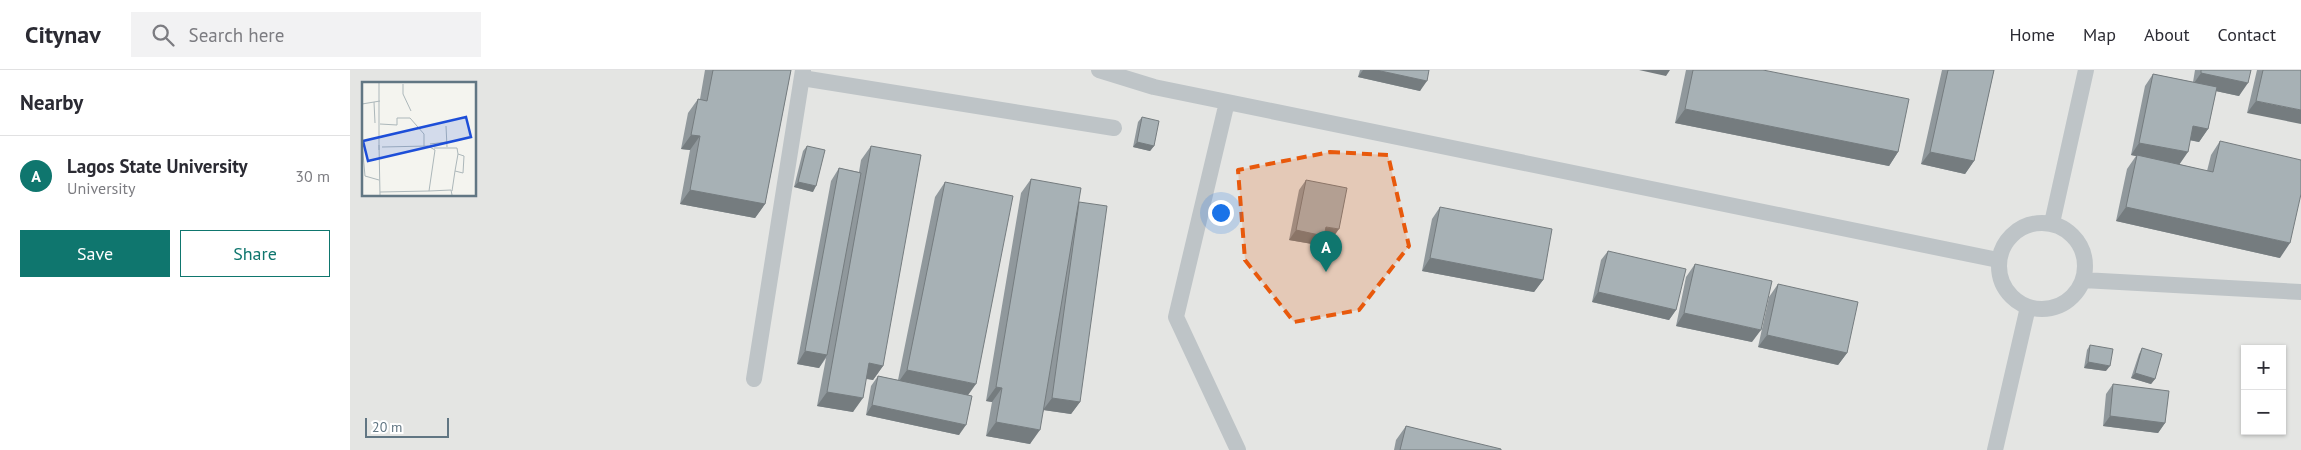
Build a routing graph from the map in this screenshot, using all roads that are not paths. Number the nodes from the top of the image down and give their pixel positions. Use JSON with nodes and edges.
{"nodes":[{"id":1,"x":1099,"y":70,"type":"edge"},
{"id":2,"x":2086,"y":70,"type":"edge"},
{"id":3,"x":802,"y":74,"type":"edge"},
{"id":4,"x":1228,"y":102,"type":"junction"},
{"id":5,"x":1114,"y":128,"type":"dead end"},
{"id":6,"x":2052,"y":224,"type":"junction"},
{"id":7,"x":1998,"y":260,"type":"junction"},
{"id":8,"x":2083,"y":280,"type":"junction"},
{"id":9,"x":2301,"y":292,"type":"edge"},
{"id":10,"x":2028,"y":307,"type":"junction"},
{"id":11,"x":754,"y":379,"type":"dead end"},
{"id":12,"x":1238,"y":450,"type":"edge"},
{"id":13,"x":1995,"y":450,"type":"edge"}],
"edges":[{"from":1,"to":4,"type":"lane"},
{"from":2,"to":6,"type":"lane"},
{"from":3,"to":5,"type":"lane"},
{"from":3,"to":11,"type":"lane"},
{"from":4,"to":7,"type":"lane"},
{"from":4,"to":12,"type":"lane"},
{"from":6,"to":7,"type":"lane"},
{"from":6,"to":8,"type":"lane"},
{"from":7,"to":10,"type":"lane"},
{"from":8,"to":9,"type":"lane"},
{"from":8,"to":10,"type":"lane"},
{"from":10,"to":13,"type":"lane"}]}
